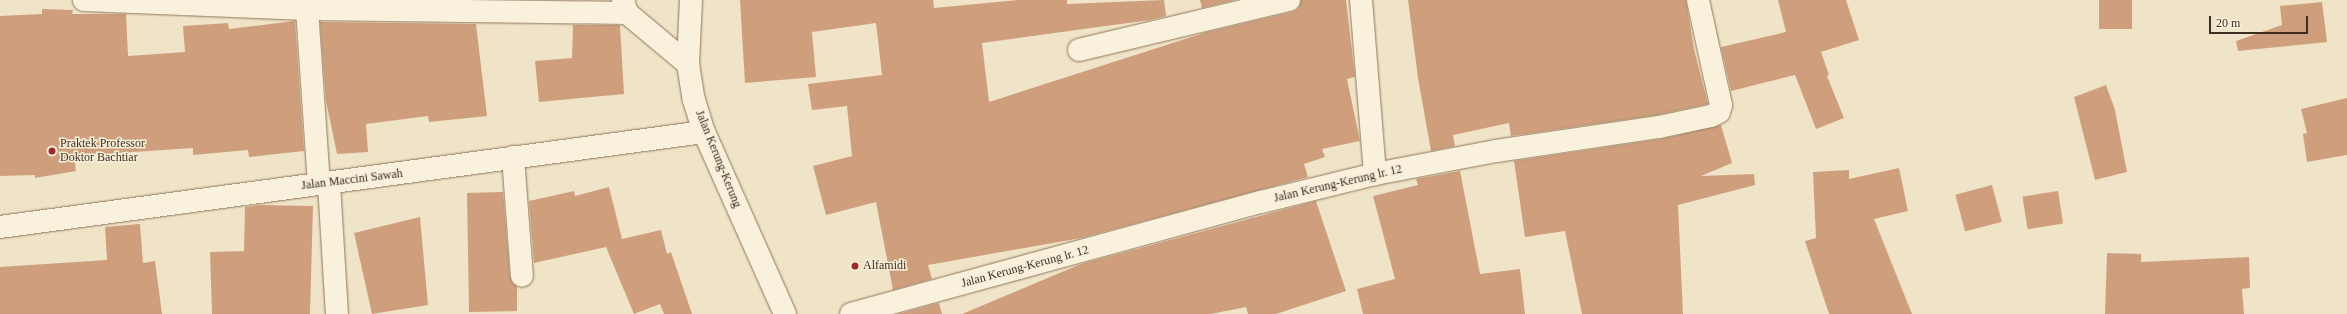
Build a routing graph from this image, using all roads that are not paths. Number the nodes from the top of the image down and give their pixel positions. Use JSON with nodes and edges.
{"nodes":[{"id":1,"x":84,"y":0,"type":"edge"},
{"id":2,"x":691,"y":0,"type":"edge"},
{"id":3,"x":1289,"y":0,"type":"edge"},
{"id":4,"x":1361,"y":0,"type":"edge"},
{"id":5,"x":1698,"y":0,"type":"edge"},
{"id":6,"x":625,"y":6,"type":"edge"},
{"id":7,"x":307,"y":9,"type":"junction"},
{"id":8,"x":1078,"y":50,"type":"dead end"},
{"id":9,"x":688,"y":64,"type":"junction"},
{"id":10,"x":704,"y":132,"type":"junction"},
{"id":11,"x":513,"y":157,"type":"junction"},
{"id":12,"x":1375,"y":174,"type":"junction"},
{"id":13,"x":324,"y":184,"type":"junction"},
{"id":14,"x":0,"y":227,"type":"edge"},
{"id":15,"x":522,"y":276,"type":"dead end"},
{"id":16,"x":337,"y":314,"type":"edge"},
{"id":17,"x":785,"y":314,"type":"edge"},
{"id":18,"x":851,"y":314,"type":"edge"}],
"edges":[{"from":1,"to":7,"type":"street"},
{"from":2,"to":9,"type":"street","name":"Jalan Kerung-Kerung"},
{"from":3,"to":8,"type":"street"},
{"from":4,"to":12,"type":"street"},
{"from":5,"to":12,"type":"street","name":"Jalan Kerung-Kerung lr. 12"},
{"from":6,"to":7,"type":"street"},
{"from":6,"to":9,"type":"street"},
{"from":7,"to":13,"type":"street"},
{"from":9,"to":10,"type":"street","name":"Jalan Kerung-Kerung"},
{"from":10,"to":11,"type":"street","name":"Jalan Maccini Sawah"},
{"from":10,"to":17,"type":"street","name":"Jalan Kerung-Kerung"},
{"from":11,"to":13,"type":"street","name":"Jalan Maccini Sawah"},
{"from":11,"to":15,"type":"street"},
{"from":12,"to":18,"type":"street","name":"Jalan Kerung-Kerung lr. 12"},
{"from":13,"to":14,"type":"street","name":"Jalan Maccini Sawah"},
{"from":13,"to":16,"type":"street"}]}
